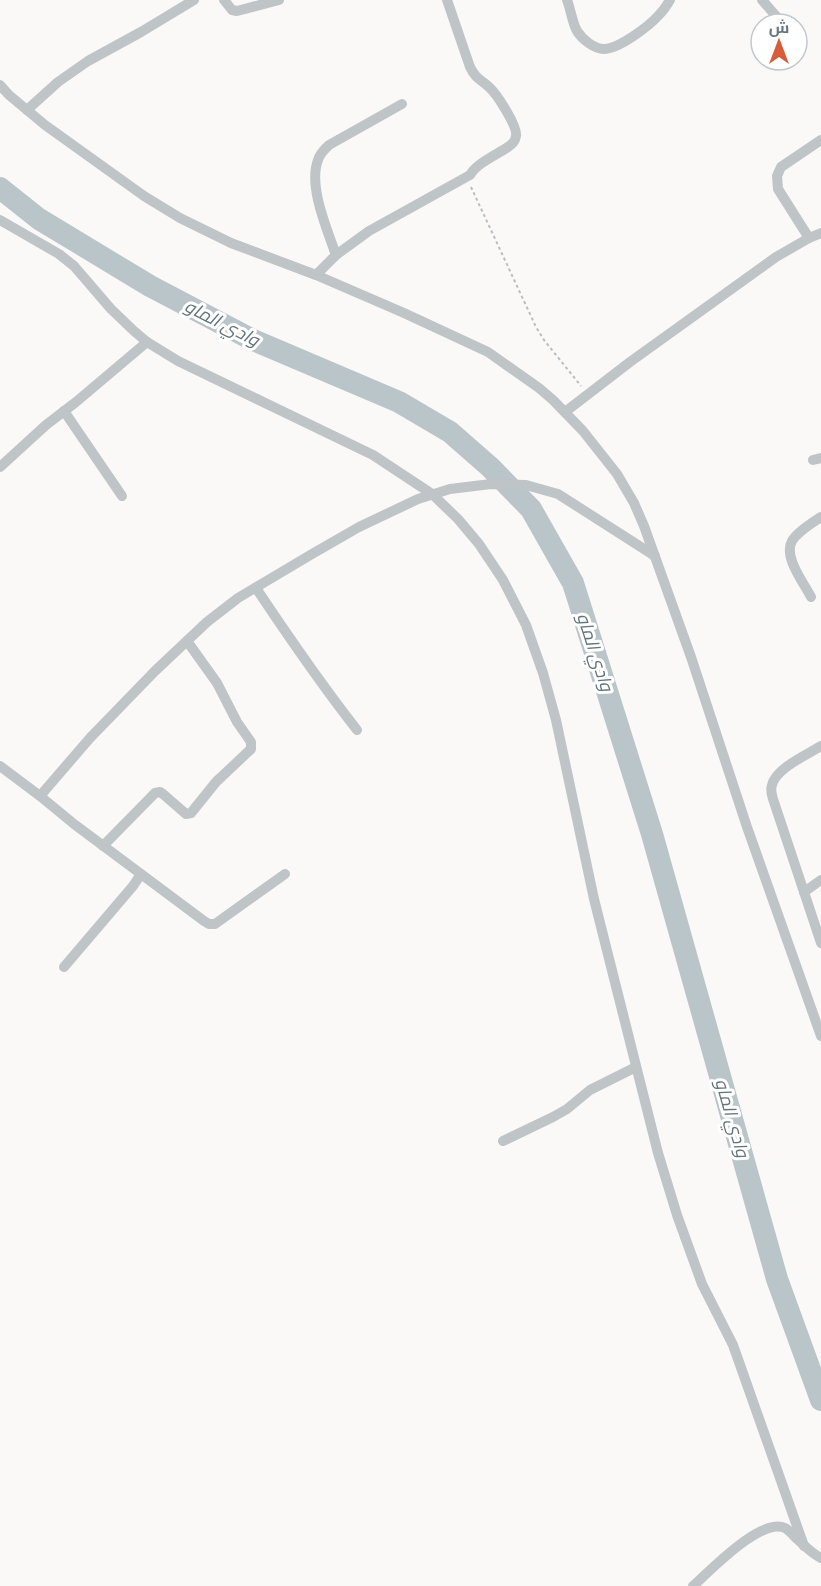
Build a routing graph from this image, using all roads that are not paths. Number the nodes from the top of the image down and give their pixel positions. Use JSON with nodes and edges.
{"nodes":[{"id":1,"x":194,"y":0,"type":"edge"},
{"id":2,"x":224,"y":0,"type":"edge"},
{"id":3,"x":279,"y":0,"type":"edge"},
{"id":4,"x":447,"y":0,"type":"edge"},
{"id":5,"x":567,"y":0,"type":"edge"},
{"id":6,"x":670,"y":0,"type":"edge"},
{"id":7,"x":762,"y":0,"type":"edge"},
{"id":8,"x":772,"y":12,"type":"edge"},
{"id":9,"x":0,"y":85,"type":"edge"},
{"id":10,"x":402,"y":104,"type":"dead end"},
{"id":11,"x":27,"y":110,"type":"junction"},
{"id":12,"x":821,"y":140,"type":"edge"},
{"id":13,"x":0,"y":220,"type":"edge"},
{"id":14,"x":821,"y":233,"type":"edge"},
{"id":15,"x":809,"y":238,"type":"junction"},
{"id":16,"x":336,"y":255,"type":"junction"},
{"id":17,"x":316,"y":275,"type":"junction"},
{"id":18,"x":147,"y":342,"type":"junction"},
{"id":19,"x":64,"y":411,"type":"junction"},
{"id":20,"x":565,"y":412,"type":"junction"},
{"id":21,"x":0,"y":467,"type":"edge"},
{"id":22,"x":432,"y":494,"type":"junction"},
{"id":23,"x":122,"y":496,"type":"dead end"},
{"id":24,"x":821,"y":517,"type":"edge"},
{"id":25,"x":655,"y":556,"type":"junction"},
{"id":26,"x":256,"y":588,"type":"junction"},
{"id":27,"x":812,"y":597,"type":"dead end"},
{"id":28,"x":187,"y":641,"type":"junction"},
{"id":29,"x":357,"y":730,"type":"dead end"},
{"id":30,"x":821,"y":746,"type":"edge"},
{"id":31,"x":0,"y":766,"type":"edge"},
{"id":32,"x":40,"y":796,"type":"junction"},
{"id":33,"x":103,"y":846,"type":"junction"},
{"id":34,"x":141,"y":874,"type":"junction"},
{"id":35,"x":285,"y":874,"type":"dead end"},
{"id":36,"x":821,"y":880,"type":"edge"},
{"id":37,"x":804,"y":892,"type":"junction"},
{"id":38,"x":821,"y":943,"type":"edge"},
{"id":39,"x":64,"y":968,"type":"dead end"},
{"id":40,"x":821,"y":1036,"type":"edge"},
{"id":41,"x":636,"y":1067,"type":"junction"},
{"id":42,"x":503,"y":1141,"type":"dead end"},
{"id":43,"x":804,"y":1546,"type":"junction"},
{"id":44,"x":821,"y":1558,"type":"edge"},
{"id":45,"x":693,"y":1586,"type":"edge"}],
"edges":[{"from":1,"to":11,"type":"street"},
{"from":2,"to":3,"type":"street"},
{"from":4,"to":16,"type":"street"},
{"from":5,"to":6,"type":"street"},
{"from":7,"to":8,"type":"street"},
{"from":9,"to":11,"type":"street"},
{"from":10,"to":16,"type":"street"},
{"from":11,"to":17,"type":"street"},
{"from":12,"to":15,"type":"street"},
{"from":13,"to":18,"type":"street"},
{"from":14,"to":15,"type":"street"},
{"from":15,"to":20,"type":"street"},
{"from":16,"to":17,"type":"street"},
{"from":17,"to":20,"type":"street"},
{"from":18,"to":19,"type":"street"},
{"from":18,"to":22,"type":"street"},
{"from":19,"to":21,"type":"street"},
{"from":19,"to":23,"type":"street"},
{"from":20,"to":25,"type":"street"},
{"from":22,"to":25,"type":"street"},
{"from":22,"to":26,"type":"street"},
{"from":22,"to":41,"type":"street"},
{"from":24,"to":27,"type":"street"},
{"from":25,"to":40,"type":"street"},
{"from":26,"to":28,"type":"street"},
{"from":26,"to":29,"type":"street"},
{"from":28,"to":32,"type":"street"},
{"from":28,"to":33,"type":"street"},
{"from":30,"to":37,"type":"street"},
{"from":31,"to":32,"type":"street"},
{"from":32,"to":33,"type":"street"},
{"from":33,"to":34,"type":"street"},
{"from":34,"to":35,"type":"street"},
{"from":34,"to":39,"type":"street"},
{"from":36,"to":37,"type":"street"},
{"from":37,"to":38,"type":"street"},
{"from":41,"to":42,"type":"street"},
{"from":41,"to":43,"type":"street"},
{"from":43,"to":44,"type":"street"},
{"from":43,"to":45,"type":"street"}]}
